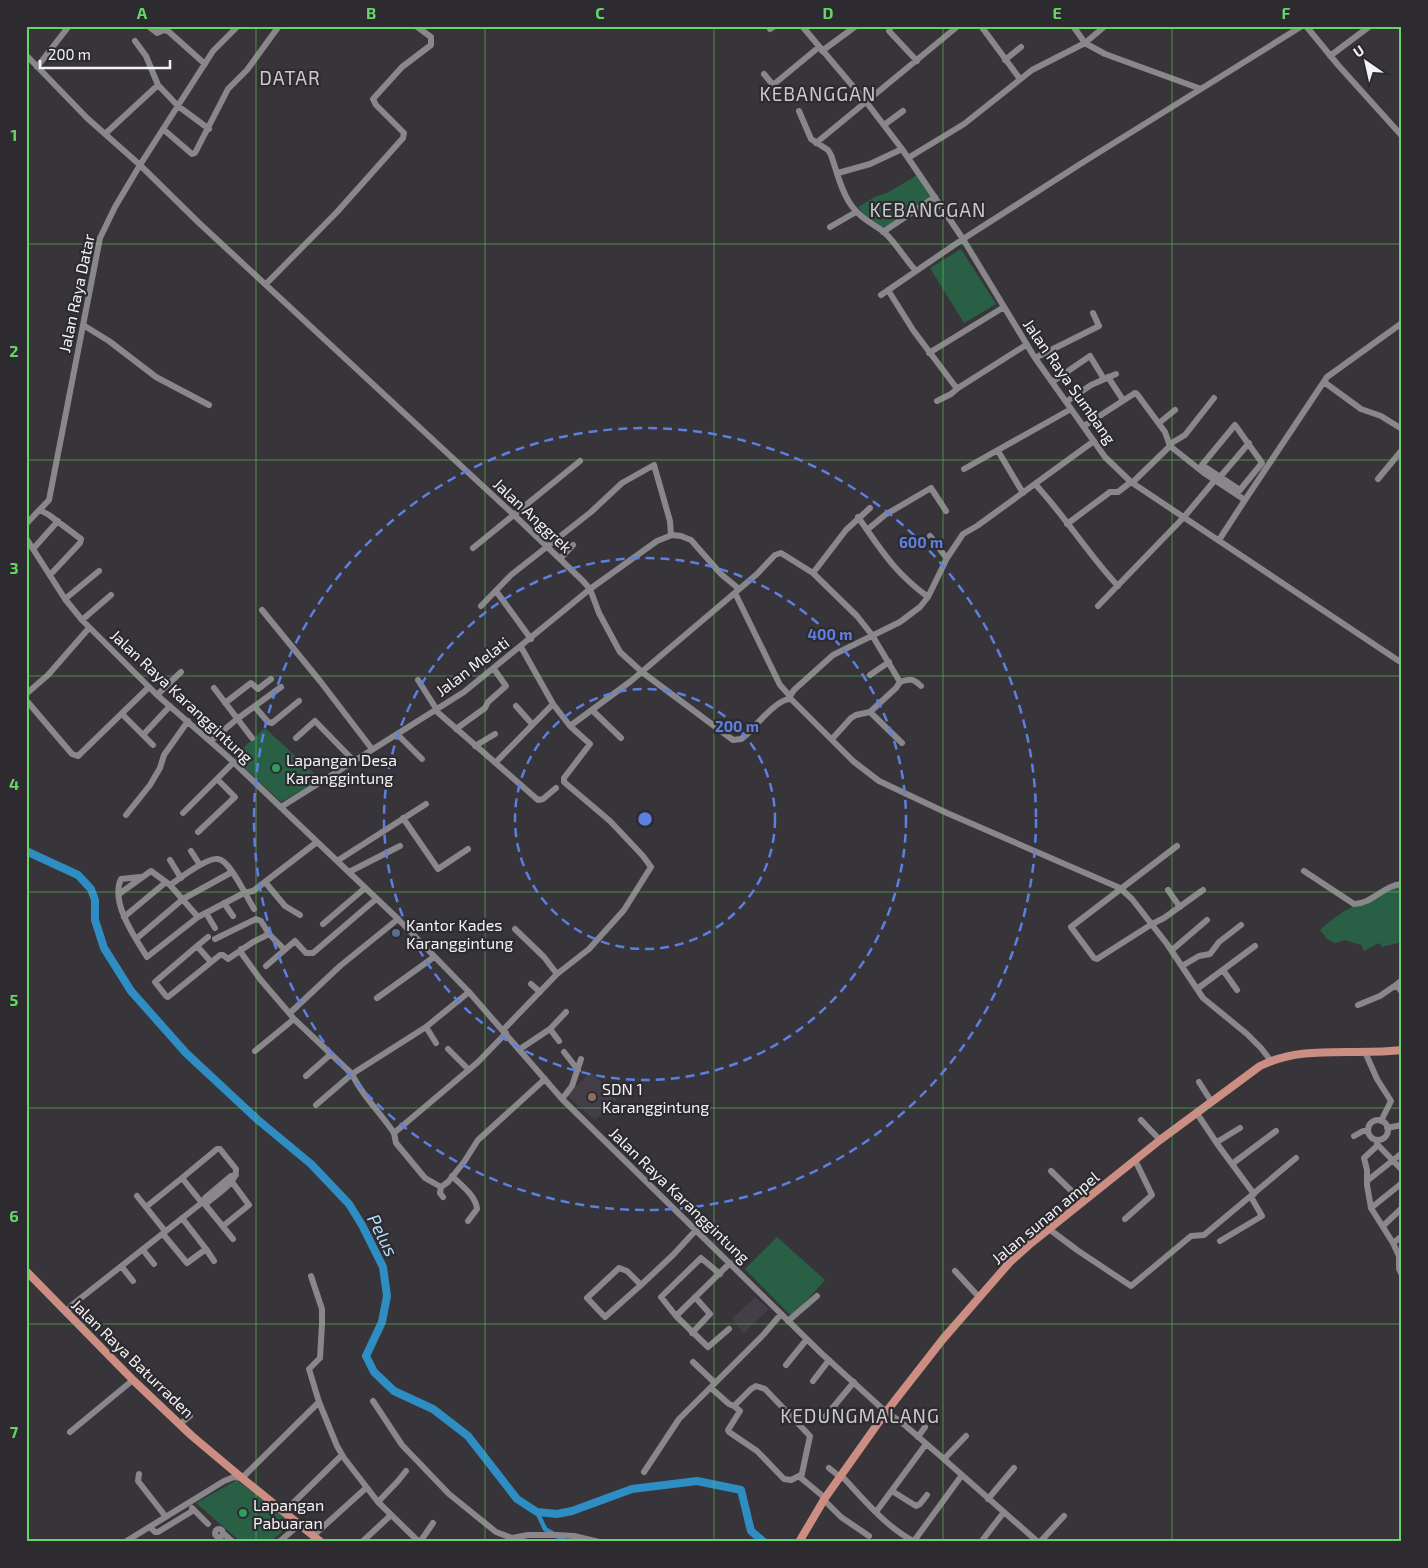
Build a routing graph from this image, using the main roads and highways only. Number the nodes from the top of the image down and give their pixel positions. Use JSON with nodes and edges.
{"nodes":[{"id":1,"x":1401,"y":1050,"type":"edge"},
{"id":2,"x":26,"y":1271,"type":"edge"},
{"id":3,"x":321,"y":1542,"type":"edge"},
{"id":4,"x":799,"y":1542,"type":"edge"}],
"edges":[{"from":1,"to":4,"type":"main road","name":"Jalan sunan ampel"},
{"from":2,"to":3,"type":"main road","name":"Jalan Raya Baturraden"}]}
